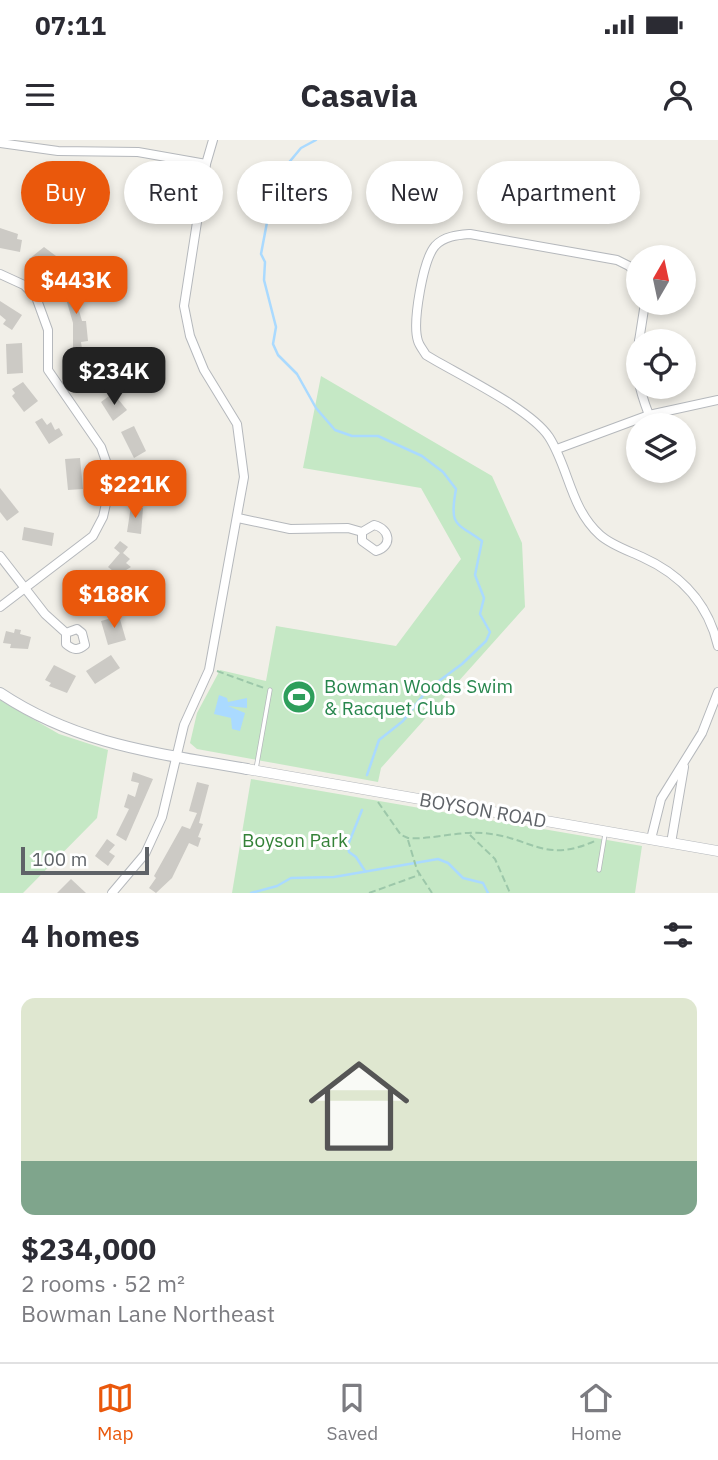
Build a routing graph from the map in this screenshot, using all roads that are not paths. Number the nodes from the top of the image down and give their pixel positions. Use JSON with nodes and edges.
{"nodes":[{"id":1,"x":213,"y":140,"type":"edge"},
{"id":2,"x":0,"y":143,"type":"edge"},
{"id":3,"x":189,"y":161,"type":"edge"},
{"id":4,"x":207,"y":161,"type":"edge"},
{"id":5,"x":197,"y":224,"type":"edge"},
{"id":6,"x":626,"y":264,"type":"edge"},
{"id":7,"x":0,"y":274,"type":"edge"},
{"id":8,"x":718,"y":400,"type":"edge"},
{"id":9,"x":658,"y":413,"type":"edge"},
{"id":10,"x":626,"y":424,"type":"edge"},
{"id":11,"x":557,"y":449,"type":"junction"},
{"id":12,"x":238,"y":518,"type":"junction"},
{"id":13,"x":362,"y":532,"type":"dead end"},
{"id":14,"x":0,"y":556,"type":"edge"},
{"id":15,"x":23,"y":589,"type":"junction"},
{"id":16,"x":0,"y":607,"type":"edge"},
{"id":17,"x":66,"y":633,"type":"dead end"},
{"id":18,"x":718,"y":646,"type":"edge"},
{"id":19,"x":270,"y":690,"type":"road end"},
{"id":20,"x":718,"y":692,"type":"edge"},
{"id":21,"x":0,"y":693,"type":"edge"},
{"id":22,"x":177,"y":757,"type":"junction"},
{"id":23,"x":684,"y":764,"type":"junction"},
{"id":24,"x":252,"y":770,"type":"junction"},
{"id":25,"x":605,"y":836,"type":"junction"},
{"id":26,"x":651,"y":839,"type":"junction"},
{"id":27,"x":671,"y":843,"type":"junction"},
{"id":28,"x":718,"y":851,"type":"edge"},
{"id":29,"x":598,"y":870,"type":"dead end"},
{"id":30,"x":112,"y":893,"type":"edge"}],
"edges":[{"from":1,"to":4,"type":"street"},
{"from":2,"to":3,"type":"street"},
{"from":5,"to":12,"type":"street"},
{"from":6,"to":11,"type":"street"},
{"from":7,"to":15,"type":"street"},
{"from":8,"to":9,"type":"street"},
{"from":10,"to":11,"type":"street"},
{"from":11,"to":18,"type":"street"},
{"from":12,"to":13,"type":"street"},
{"from":12,"to":22,"type":"street"},
{"from":14,"to":15,"type":"street"},
{"from":15,"to":16,"type":"street"},
{"from":15,"to":17,"type":"street"},
{"from":19,"to":24,"type":"lane"},
{"from":20,"to":23,"type":"street"},
{"from":21,"to":22,"type":"main road"},
{"from":22,"to":24,"type":"main road"},
{"from":22,"to":30,"type":"street"},
{"from":23,"to":26,"type":"street"},
{"from":23,"to":27,"type":"street"},
{"from":24,"to":25,"type":"street","name":"BOYSON ROAD"},
{"from":25,"to":26,"type":"street","name":"BOYSON ROAD"},
{"from":25,"to":29,"type":"lane"},
{"from":26,"to":27,"type":"street","name":"BOYSON ROAD"},
{"from":27,"to":28,"type":"street","name":"BOYSON ROAD"}]}
